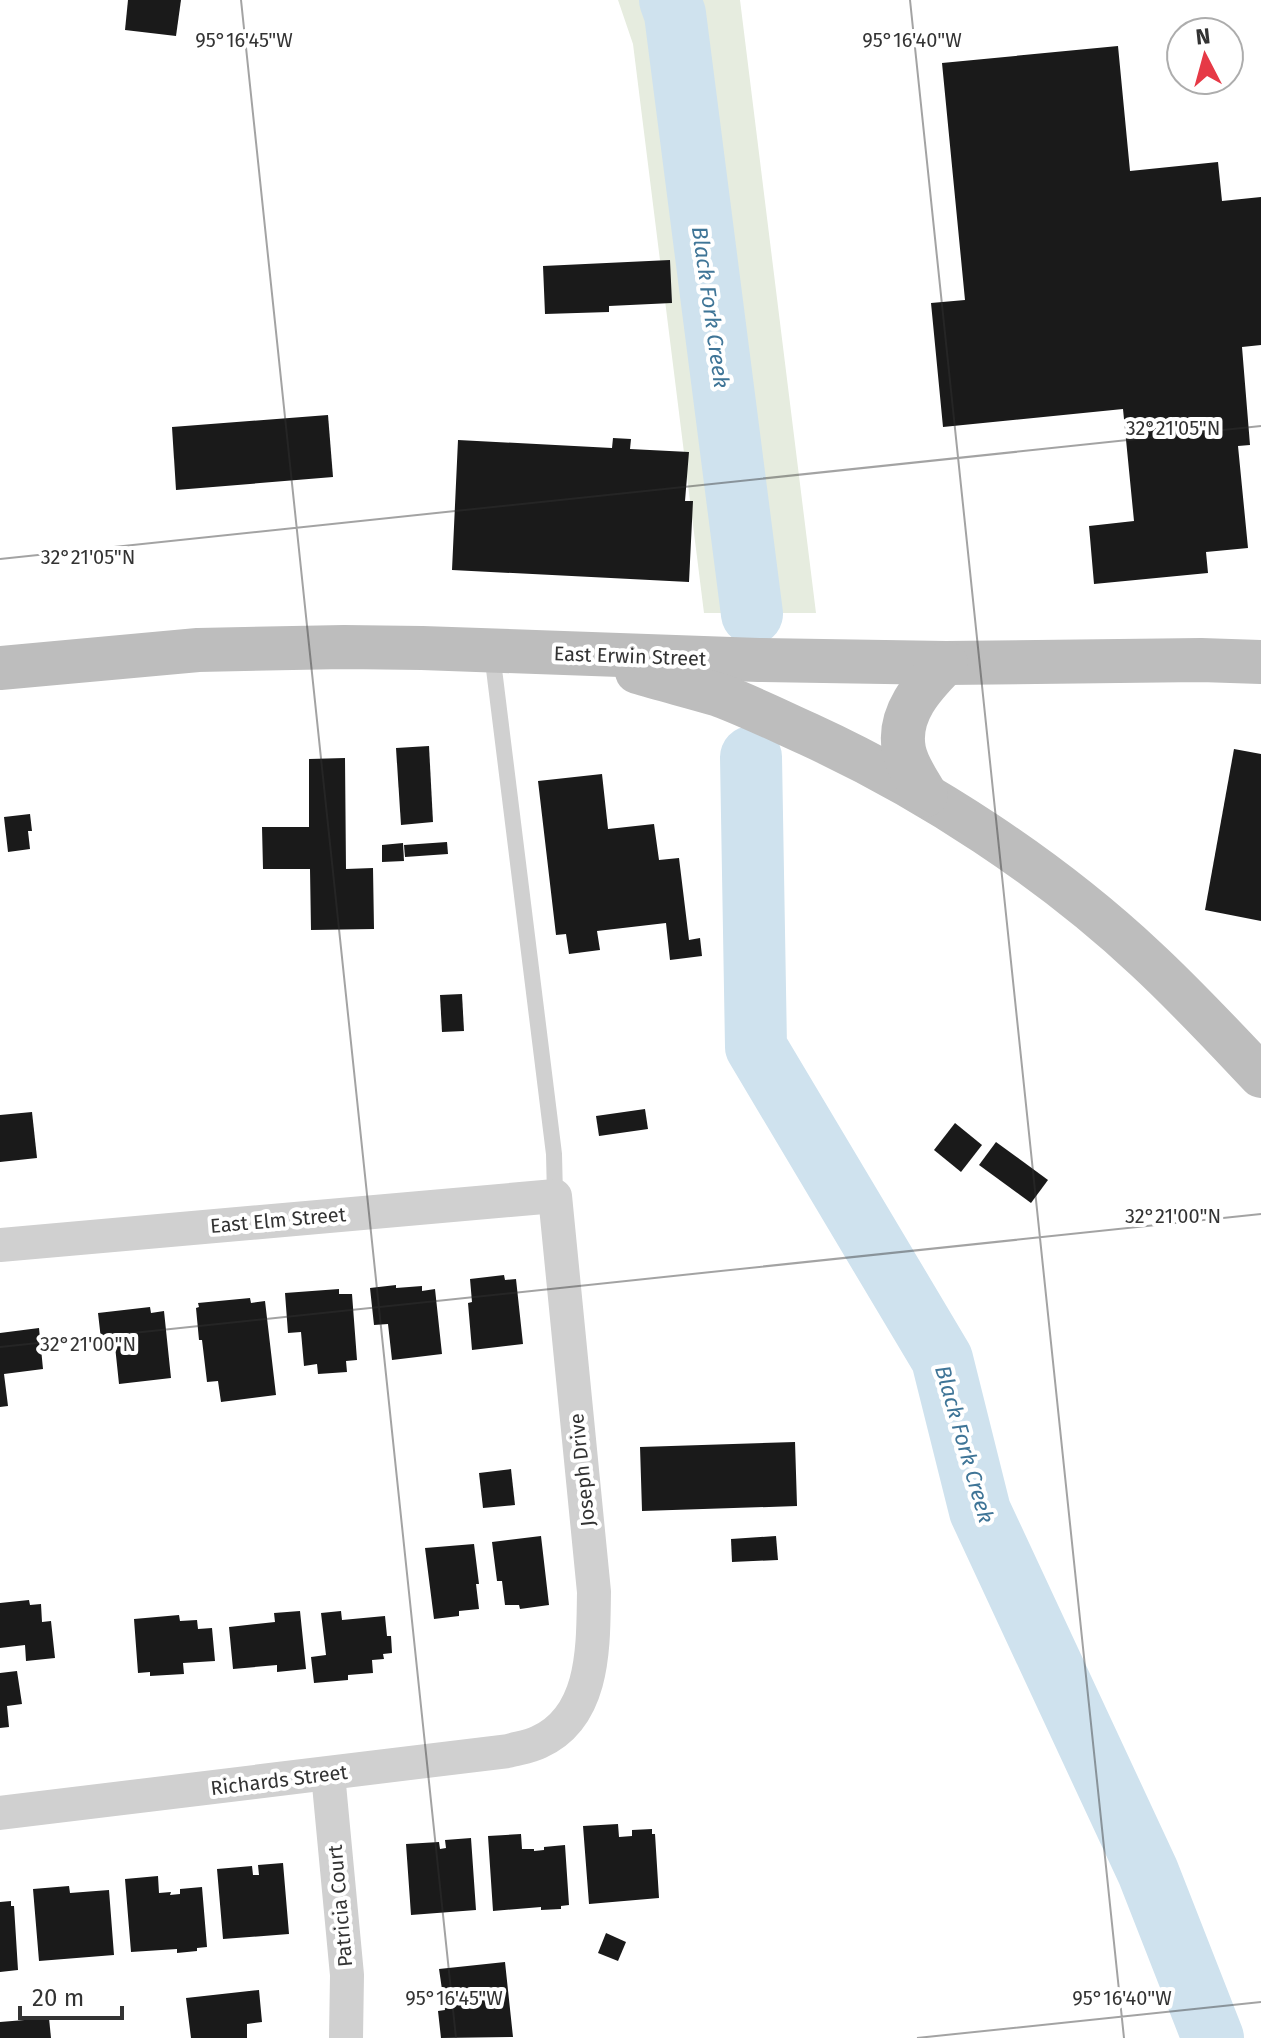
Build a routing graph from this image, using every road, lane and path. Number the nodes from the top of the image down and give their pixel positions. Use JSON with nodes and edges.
{"nodes":[{"id":1,"x":491,"y":650,"type":"junction"},
{"id":2,"x":573,"y":654,"type":"junction"},
{"id":3,"x":1261,"y":662,"type":"edge"},
{"id":4,"x":946,"y":663,"type":"junction"},
{"id":5,"x":0,"y":668,"type":"edge"},
{"id":6,"x":926,"y":795,"type":"junction"},
{"id":7,"x":1261,"y":1076,"type":"edge"},
{"id":8,"x":555,"y":1196,"type":"junction"},
{"id":9,"x":0,"y":1245,"type":"edge"},
{"id":10,"x":554,"y":1734,"type":"joint"},
{"id":11,"x":328,"y":1774,"type":"junction"},
{"id":12,"x":0,"y":1813,"type":"edge"},
{"id":13,"x":346,"y":2038,"type":"edge"}],
"edges":[{"from":1,"to":2,"type":"main road","name":"East Erwin Street"},
{"from":1,"to":5,"type":"main road","name":"East Erwin Street"},
{"from":1,"to":8,"type":"lane"},
{"from":2,"to":4,"type":"main road","name":"East Erwin Street"},
{"from":2,"to":6,"type":"main road"},
{"from":3,"to":4,"type":"main road","name":"East Erwin Street"},
{"from":4,"to":6,"type":"main road"},
{"from":6,"to":7,"type":"main road"},
{"from":8,"to":9,"type":"street","name":"East Elm Street"},
{"from":8,"to":10,"type":"street","name":"Joseph Drive"},
{"from":10,"to":11,"type":"street","name":"Richards Street"},
{"from":11,"to":12,"type":"street","name":"Richards Street"},
{"from":11,"to":13,"type":"street","name":"Patricia Court"}]}
